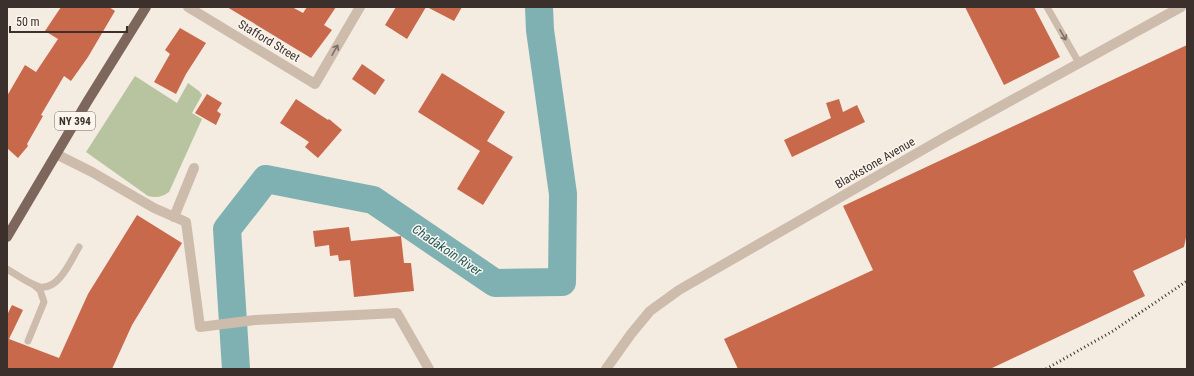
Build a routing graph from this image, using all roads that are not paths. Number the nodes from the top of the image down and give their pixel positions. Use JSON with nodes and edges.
{"nodes":[{"id":1,"x":146,"y":7,"type":"edge"},
{"id":2,"x":188,"y":7,"type":"edge"},
{"id":3,"x":360,"y":7,"type":"edge"},
{"id":4,"x":1047,"y":7,"type":"edge"},
{"id":5,"x":1180,"y":7,"type":"edge"},
{"id":6,"x":1079,"y":63,"type":"junction"},
{"id":7,"x":56,"y":154,"type":"junction"},
{"id":8,"x":194,"y":168,"type":"dead end"},
{"id":9,"x":174,"y":217,"type":"junction"},
{"id":10,"x":7,"y":237,"type":"edge"},
{"id":11,"x":79,"y":247,"type":"dead end"},
{"id":12,"x":7,"y":269,"type":"edge"},
{"id":13,"x":32,"y":284,"type":"junction"},
{"id":14,"x":28,"y":341,"type":"dead end"},
{"id":15,"x":429,"y":369,"type":"edge"},
{"id":16,"x":606,"y":369,"type":"edge"}],
"edges":[{"from":1,"to":7,"type":"main road","number":"NY 394"},
{"from":2,"to":3,"type":"street","name":"Stafford Street","one_way":true},
{"from":4,"to":6,"type":"lane","one_way":true},
{"from":5,"to":6,"type":"street","name":"Blackstone Avenue"},
{"from":6,"to":16,"type":"street","name":"Blackstone Avenue"},
{"from":7,"to":9,"type":"street"},
{"from":7,"to":10,"type":"main road","number":"NY 394"},
{"from":8,"to":9,"type":"street"},
{"from":9,"to":15,"type":"street"},
{"from":11,"to":13,"type":"lane"},
{"from":12,"to":13,"type":"lane"},
{"from":13,"to":14,"type":"lane"}]}
